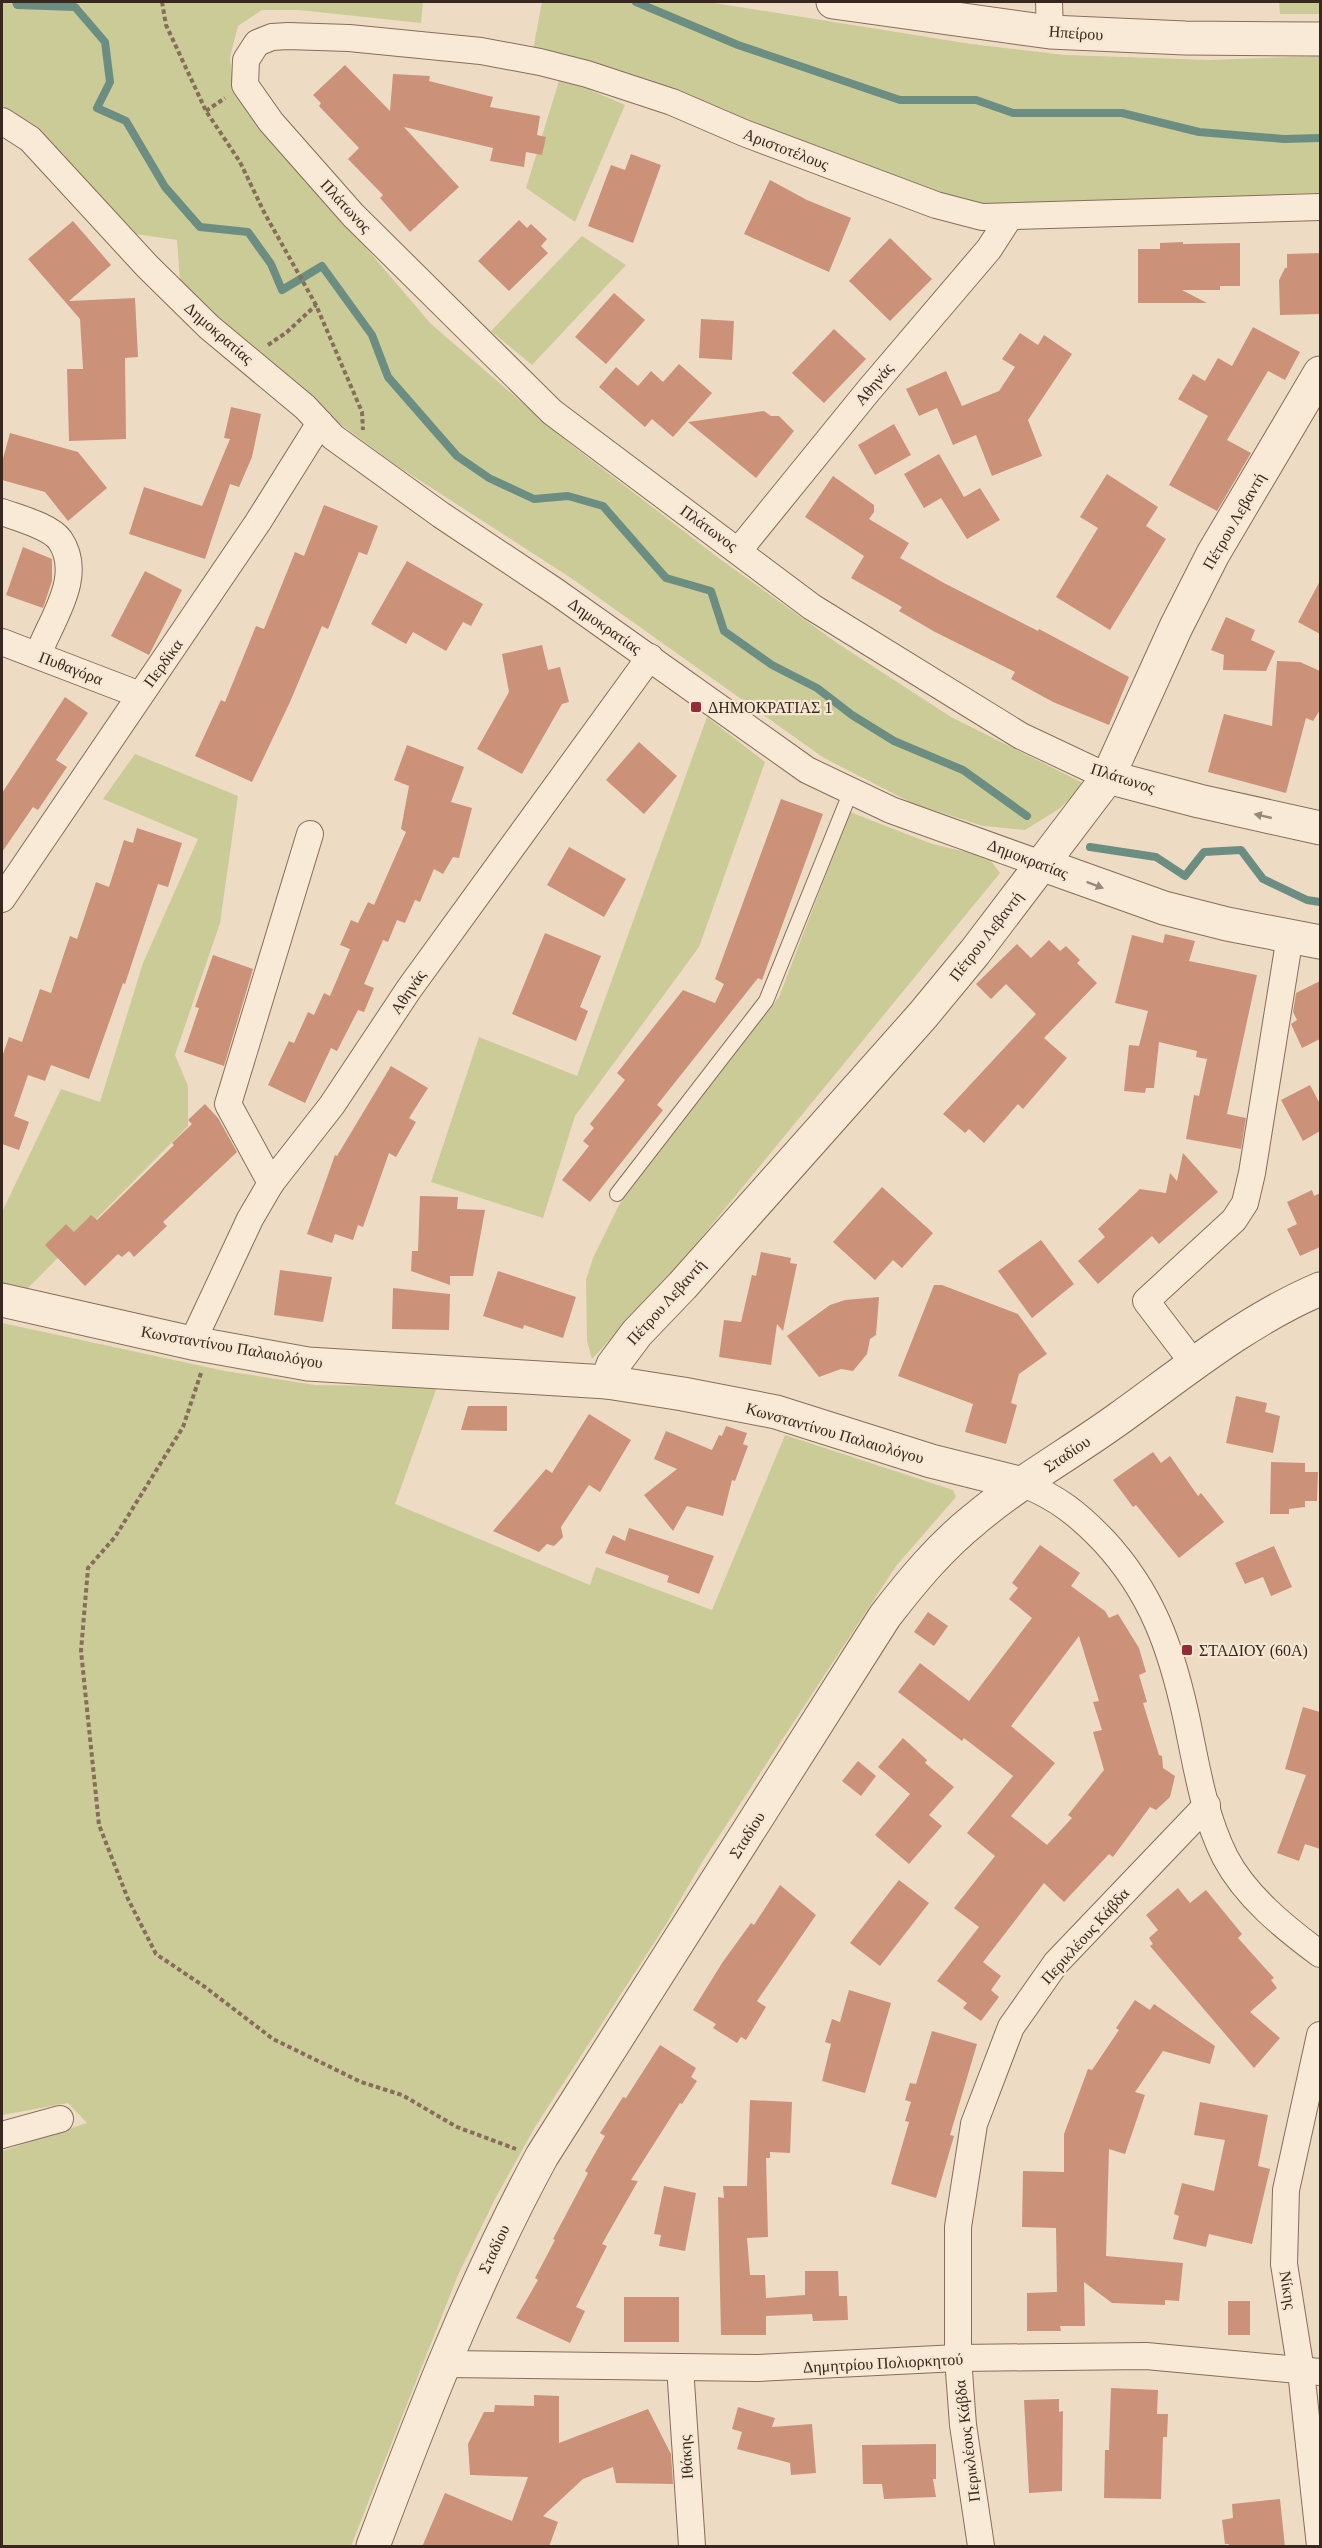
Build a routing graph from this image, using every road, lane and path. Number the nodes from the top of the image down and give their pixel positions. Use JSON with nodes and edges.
{"nodes":[{"id":1,"x":162,"y":2,"type":"edge"},
{"id":2,"x":833,"y":2,"type":"edge"},
{"id":3,"x":1050,"y":17,"type":"edge"},
{"id":4,"x":1320,"y":39,"type":"edge"},
{"id":5,"x":257,"y":43,"type":"joint"},
{"id":6,"x":2,"y":121,"type":"edge"},
{"id":7,"x":1320,"y":207,"type":"edge"},
{"id":8,"x":1009,"y":218,"type":"junction"},
{"id":9,"x":315,"y":305,"type":"junction"},
{"id":10,"x":248,"y":359,"type":"junction"},
{"id":11,"x":1320,"y":373,"type":"edge"},
{"id":12,"x":320,"y":423,"type":"junction"},
{"id":13,"x":352,"y":450,"type":"junction"},
{"id":14,"x":2,"y":512,"type":"edge"},
{"id":15,"x":739,"y":550,"type":"junction"},
{"id":16,"x":2,"y":642,"type":"edge"},
{"id":17,"x":38,"y":655,"type":"junction"},
{"id":18,"x":650,"y":657,"type":"junction"},
{"id":19,"x":140,"y":694,"type":"junction"},
{"id":20,"x":1108,"y":777,"type":"junction"},
{"id":21,"x":851,"y":791,"type":"junction"},
{"id":22,"x":1320,"y":828,"type":"edge"},
{"id":23,"x":310,"y":834,"type":"dead end"},
{"id":24,"x":1041,"y":864,"type":"junction"},
{"id":25,"x":2,"y":899,"type":"edge"},
{"id":26,"x":1305,"y":939,"type":"edge"},
{"id":27,"x":271,"y":1183,"type":"junction"},
{"id":28,"x":617,"y":1194,"type":"dead end"},
{"id":29,"x":1320,"y":1289,"type":"edge"},
{"id":30,"x":2,"y":1300,"type":"edge"},
{"id":31,"x":201,"y":1345,"type":"junction"},
{"id":32,"x":1194,"y":1364,"type":"junction"},
{"id":33,"x":607,"y":1382,"type":"junction"},
{"id":34,"x":1023,"y":1484,"type":"junction"},
{"id":35,"x":1207,"y":1805,"type":"junction"},
{"id":36,"x":1320,"y":1954,"type":"edge"},
{"id":37,"x":1320,"y":2035,"type":"edge"},
{"id":38,"x":60,"y":2119,"type":"dead end"},
{"id":39,"x":2,"y":2135,"type":"edge"},
{"id":40,"x":542,"y":2156,"type":"junction"},
{"id":41,"x":958,"y":2358,"type":"junction"},
{"id":42,"x":444,"y":2364,"type":"junction"},
{"id":43,"x":680,"y":2367,"type":"junction"},
{"id":44,"x":1311,"y":2371,"type":"edge"},
{"id":45,"x":373,"y":2547,"type":"edge"},
{"id":46,"x":692,"y":2547,"type":"edge"},
{"id":47,"x":981,"y":2547,"type":"edge"},
{"id":48,"x":1320,"y":2547,"type":"edge"}],
"edges":[{"from":1,"to":9,"type":"path"},
{"from":2,"to":3,"type":"street","name":"Ηπείρου"},
{"from":3,"to":4,"type":"street","name":"Ηπείρου"},
{"from":5,"to":8,"type":"street","name":"Αριστοτέλους"},
{"from":5,"to":15,"type":"street","name":"Πλάτωνος"},
{"from":6,"to":10,"type":"street","name":"Δημοκρατίας"},
{"from":7,"to":8,"type":"street","name":"Αριστοτέλους"},
{"from":8,"to":15,"type":"street","name":"Αθηνάς"},
{"from":9,"to":10,"type":"path"},
{"from":9,"to":13,"type":"path"},
{"from":10,"to":12,"type":"street","name":"Δημοκρατίας"},
{"from":11,"to":20,"type":"street","name":"Πέτρου Λεβαντή"},
{"from":12,"to":13,"type":"street","name":"Δημοκρατίας"},
{"from":12,"to":19,"type":"street","name":"Περδίκα"},
{"from":13,"to":18,"type":"street","name":"Δημοκρατίας"},
{"from":14,"to":17,"type":"street"},
{"from":15,"to":20,"type":"street","name":"Πλάτωνος"},
{"from":16,"to":17,"type":"street","name":"Πυθαγόρα"},
{"from":17,"to":19,"type":"street","name":"Πυθαγόρα"},
{"from":18,"to":21,"type":"street","name":"Δημοκρατίας"},
{"from":18,"to":27,"type":"street","name":"Αθηνάς"},
{"from":19,"to":25,"type":"street","name":"Περδίκα"},
{"from":22,"to":20,"type":"street","name":"Πλάτωνος","one_way":true},
{"from":20,"to":24,"type":"street","name":"Πέτρου Λεβαντή"},
{"from":21,"to":24,"type":"street","name":"Δημοκρατίας"},
{"from":21,"to":28,"type":"lane"},
{"from":23,"to":27,"type":"street"},
{"from":24,"to":26,"type":"street","name":"Δημοκρατίας","one_way":true},
{"from":24,"to":33,"type":"street","name":"Πέτρου Λεβαντή"},
{"from":26,"to":32,"type":"street"},
{"from":27,"to":31,"type":"street","name":"Αθηνάς"},
{"from":29,"to":32,"type":"street","name":"Σταδίου"},
{"from":30,"to":31,"type":"street","name":"Κωνσταντίνου Παλαιολόγου"},
{"from":31,"to":33,"type":"street","name":"Κωνσταντίνου Παλαιολόγου"},
{"from":31,"to":40,"type":"path"},
{"from":32,"to":34,"type":"street","name":"Σταδίου"},
{"from":33,"to":34,"type":"street","name":"Κωνσταντίνου Παλαιολόγου"},
{"from":34,"to":35,"type":"street","name":"Κωνσταντίνου Παλαιολόγου"},
{"from":34,"to":40,"type":"street","name":"Σταδίου"},
{"from":35,"to":36,"type":"street","name":"Κωνσταντίνου Παλαιολόγου"},
{"from":35,"to":41,"type":"street","name":"Περικλέους Κάβδα"},
{"from":37,"to":44,"type":"street","name":"Νίκης"},
{"from":38,"to":39,"type":"street"},
{"from":40,"to":42,"type":"street","name":"Σταδίου"},
{"from":41,"to":43,"type":"street","name":"Δημητρίου Πολιορκητού"},
{"from":41,"to":44,"type":"street","name":"Δημητρίου Πολιορκητού"},
{"from":41,"to":47,"type":"street","name":"Περικλέους Κάβδα"},
{"from":42,"to":43,"type":"street","name":"Δημητρίου Πολιορκητού"},
{"from":42,"to":45,"type":"street","name":"Σταδίου"},
{"from":43,"to":46,"type":"street","name":"Ιθάκης"},
{"from":44,"to":48,"type":"street","name":"Νίκης"}]}
